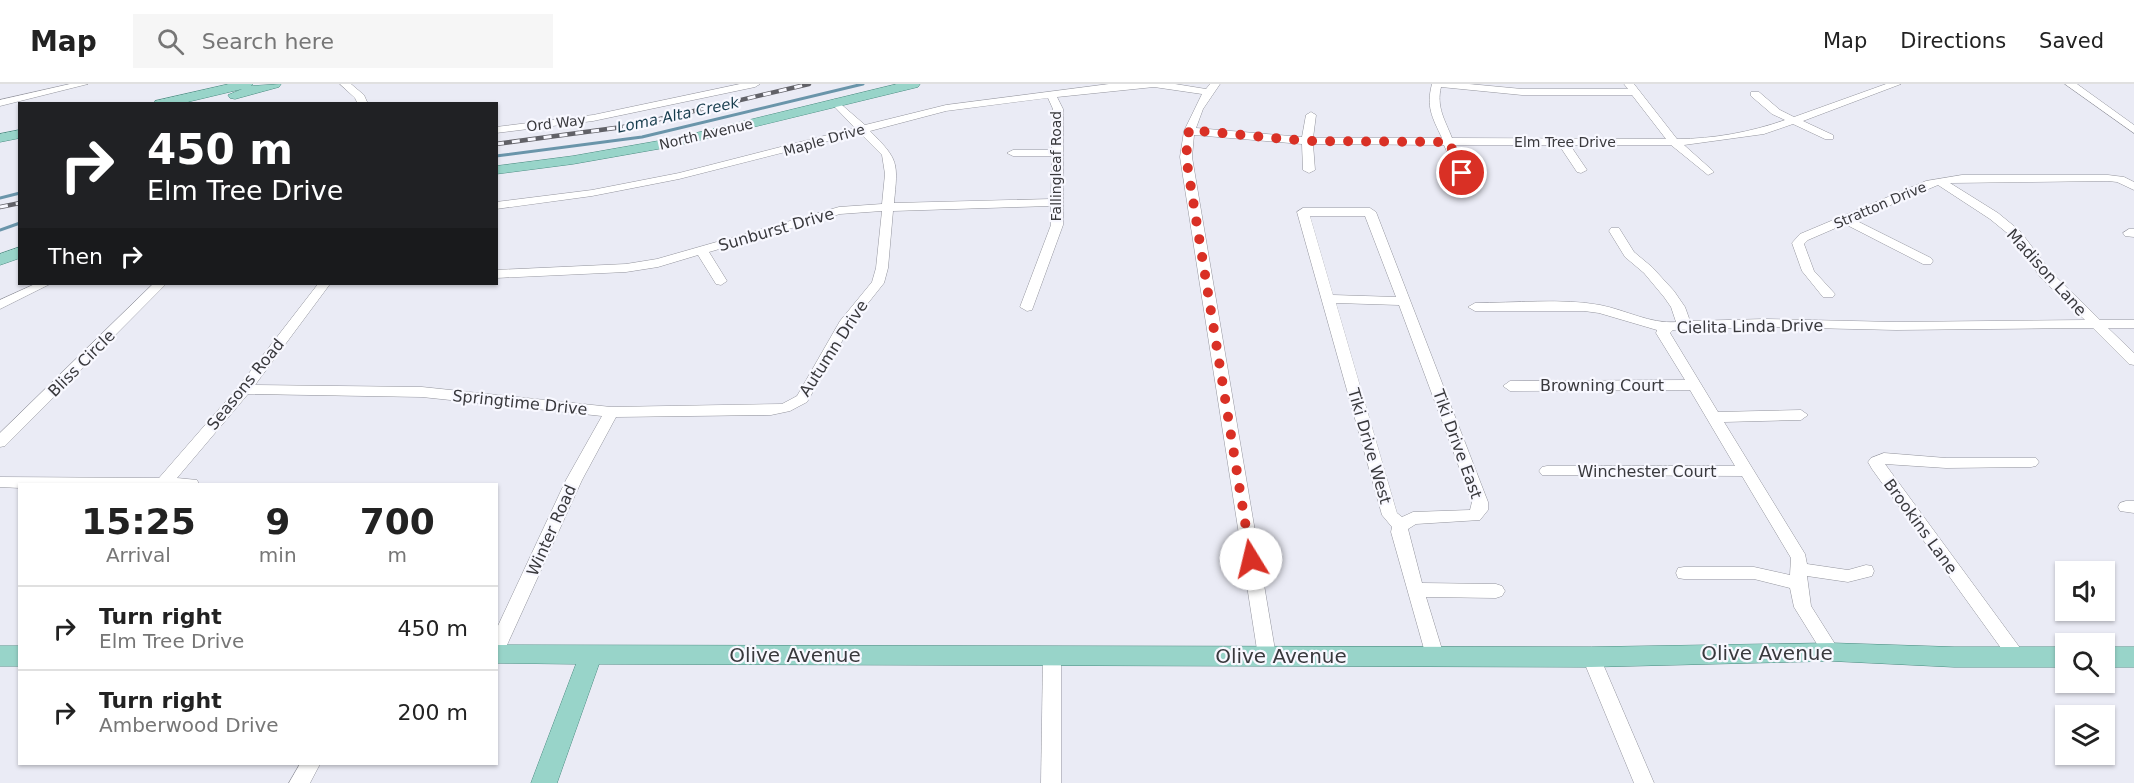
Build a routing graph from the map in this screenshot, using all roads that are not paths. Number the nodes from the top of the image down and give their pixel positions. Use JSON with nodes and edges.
{"nodes":[{"id":1,"x":83,"y":84,"type":"edge"},
{"id":2,"x":246,"y":84,"type":"edge"},
{"id":3,"x":274,"y":84,"type":"edge"},
{"id":4,"x":345,"y":84,"type":"edge"},
{"id":5,"x":755,"y":84,"type":"edge"},
{"id":6,"x":913,"y":84,"type":"edge"},
{"id":7,"x":1153,"y":84,"type":"edge"},
{"id":8,"x":1437,"y":84,"type":"edge"},
{"id":9,"x":1896,"y":84,"type":"edge"},
{"id":10,"x":2070,"y":84,"type":"edge"},
{"id":11,"x":1212,"y":88,"type":"edge"},
{"id":12,"x":1632,"y":88,"type":"edge"},
{"id":13,"x":1051,"y":94,"type":"junction"},
{"id":14,"x":1755,"y":94,"type":"dead end"},
{"id":15,"x":169,"y":102,"type":"edge"},
{"id":16,"x":205,"y":102,"type":"edge"},
{"id":17,"x":362,"y":102,"type":"edge"},
{"id":18,"x":835,"y":102,"type":"junction"},
{"id":19,"x":0,"y":103,"type":"edge"},
{"id":20,"x":1311,"y":116,"type":"dead end"},
{"id":21,"x":1792,"y":120,"type":"junction"},
{"id":22,"x":862,"y":129,"type":"junction"},
{"id":23,"x":498,"y":130,"type":"edge"},
{"id":24,"x":1189,"y":130,"type":"junction"},
{"id":25,"x":2134,"y":130,"type":"edge"},
{"id":26,"x":18,"y":134,"type":"edge"},
{"id":27,"x":1829,"y":137,"type":"dead end"},
{"id":28,"x":0,"y":138,"type":"edge"},
{"id":29,"x":18,"y":141,"type":"edge"},
{"id":30,"x":1307,"y":141,"type":"junction"},
{"id":31,"x":1449,"y":142,"type":"junction"},
{"id":32,"x":1563,"y":142,"type":"junction"},
{"id":33,"x":1675,"y":142,"type":"junction"},
{"id":34,"x":0,"y":145,"type":"edge"},
{"id":35,"x":1012,"y":153,"type":"dead end"},
{"id":36,"x":1058,"y":153,"type":"junction"},
{"id":37,"x":498,"y":170,"type":"edge"},
{"id":38,"x":1309,"y":170,"type":"dead end"},
{"id":39,"x":1581,"y":171,"type":"dead end"},
{"id":40,"x":1708,"y":172,"type":"dead end"},
{"id":41,"x":1462,"y":173,"type":"dead end"},
{"id":42,"x":1939,"y":182,"type":"junction"},
{"id":43,"x":2134,"y":187,"type":"edge"},
{"id":44,"x":1057,"y":202,"type":"junction"},
{"id":45,"x":498,"y":206,"type":"edge"},
{"id":46,"x":888,"y":207,"type":"junction"},
{"id":47,"x":1846,"y":220,"type":"junction"},
{"id":48,"x":1615,"y":231,"type":"dead end"},
{"id":49,"x":701,"y":250,"type":"junction"},
{"id":50,"x":18,"y":253,"type":"edge"},
{"id":51,"x":0,"y":260,"type":"edge"},
{"id":52,"x":1926,"y":261,"type":"dead end"},
{"id":53,"x":498,"y":273,"type":"edge"},
{"id":54,"x":721,"y":281,"type":"dead end"},
{"id":55,"x":42,"y":285,"type":"edge"},
{"id":56,"x":159,"y":285,"type":"edge"},
{"id":57,"x":323,"y":285,"type":"edge"},
{"id":58,"x":1828,"y":294,"type":"dead end"},
{"id":59,"x":1328,"y":299,"type":"junction"},
{"id":60,"x":1403,"y":301,"type":"junction"},
{"id":61,"x":0,"y":305,"type":"edge"},
{"id":62,"x":1475,"y":307,"type":"dead end"},
{"id":63,"x":1028,"y":308,"type":"dead end"},
{"id":64,"x":2093,"y":324,"type":"junction"},
{"id":65,"x":2134,"y":324,"type":"edge"},
{"id":66,"x":1684,"y":325,"type":"junction"},
{"id":67,"x":1665,"y":328,"type":"junction"},
{"id":68,"x":2134,"y":362,"type":"edge"},
{"id":69,"x":1693,"y":385,"type":"junction"},
{"id":70,"x":1510,"y":386,"type":"dead end"},
{"id":71,"x":244,"y":389,"type":"junction"},
{"id":72,"x":796,"y":403,"type":"joint"},
{"id":73,"x":611,"y":412,"type":"junction"},
{"id":74,"x":1802,"y":415,"type":"dead end"},
{"id":75,"x":1713,"y":417,"type":"junction"},
{"id":76,"x":0,"y":442,"type":"edge"},
{"id":77,"x":2031,"y":462,"type":"dead end"},
{"id":78,"x":1547,"y":471,"type":"dead end"},
{"id":79,"x":1747,"y":471,"type":"junction"},
{"id":80,"x":0,"y":482,"type":"edge"},
{"id":81,"x":164,"y":483,"type":"joint"},
{"id":82,"x":1401,"y":525,"type":"junction"},
{"id":83,"x":1866,"y":571,"type":"dead end"},
{"id":84,"x":1684,"y":573,"type":"dead end"},
{"id":85,"x":1799,"y":576,"type":"junction"},
{"id":86,"x":1416,"y":590,"type":"junction"},
{"id":87,"x":1496,"y":591,"type":"dead end"},
{"id":88,"x":498,"y":649,"type":"edge"},
{"id":89,"x":1831,"y":652,"type":"junction"},
{"id":90,"x":498,"y":653,"type":"edge"},
{"id":91,"x":591,"y":654,"type":"junction"},
{"id":92,"x":0,"y":656,"type":"edge"},
{"id":93,"x":18,"y":656,"type":"edge"},
{"id":94,"x":1052,"y":656,"type":"junction"},
{"id":95,"x":1267,"y":656,"type":"junction"},
{"id":96,"x":1435,"y":656,"type":"junction"},
{"id":97,"x":1592,"y":657,"type":"junction"},
{"id":98,"x":2017,"y":657,"type":"junction"},
{"id":99,"x":2055,"y":657,"type":"edge"},
{"id":100,"x":2115,"y":657,"type":"edge"},
{"id":101,"x":2134,"y":657,"type":"edge"},
{"id":102,"x":309,"y":765,"type":"edge"},
{"id":103,"x":299,"y":783,"type":"edge"},
{"id":104,"x":544,"y":783,"type":"edge"},
{"id":105,"x":1051,"y":783,"type":"edge"},
{"id":106,"x":1644,"y":783,"type":"edge"}],
"edges":[{"from":1,"to":19,"type":"street"},
{"from":2,"to":15,"type":"main road"},
{"from":3,"to":16,"type":"main road"},
{"from":4,"to":17,"type":"street"},
{"from":5,"to":23,"type":"street","name":"Ord Way"},
{"from":6,"to":18,"type":"main road","name":"North Avenue"},
{"from":7,"to":11,"type":"street","name":"Maple Drive"},
{"from":7,"to":13,"type":"street","name":"Maple Drive"},
{"from":8,"to":12,"type":"street"},
{"from":8,"to":31,"type":"street"},
{"from":9,"to":21,"type":"street","name":"Elm Tree Drive"},
{"from":10,"to":25,"type":"street"},
{"from":11,"to":24,"type":"street"},
{"from":12,"to":33,"type":"street"},
{"from":13,"to":22,"type":"street","name":"Maple Drive"},
{"from":13,"to":36,"type":"street","name":"Fallingleaf Road"},
{"from":14,"to":21,"type":"street"},
{"from":18,"to":22,"type":"street","name":"Autumn Drive"},
{"from":18,"to":37,"type":"main road","name":"North Avenue"},
{"from":20,"to":30,"type":"street"},
{"from":21,"to":27,"type":"street"},
{"from":21,"to":33,"type":"street","name":"Elm Tree Drive"},
{"from":22,"to":45,"type":"street","name":"Maple Drive"},
{"from":22,"to":46,"type":"street","name":"Autumn Drive"},
{"from":24,"to":30,"type":"street","name":"Elm Tree Drive"},
{"from":24,"to":95,"type":"street"},
{"from":26,"to":28,"type":"main road"},
{"from":29,"to":34,"type":"main road"},
{"from":30,"to":31,"type":"street","name":"Elm Tree Drive"},
{"from":30,"to":38,"type":"street"},
{"from":31,"to":32,"type":"street","name":"Elm Tree Drive"},
{"from":31,"to":41,"type":"street"},
{"from":32,"to":33,"type":"street","name":"Elm Tree Drive"},
{"from":32,"to":39,"type":"street"},
{"from":33,"to":40,"type":"street"},
{"from":35,"to":36,"type":"street"},
{"from":36,"to":44,"type":"street","name":"Fallingleaf Road"},
{"from":42,"to":43,"type":"street","name":"Stratton Drive"},
{"from":42,"to":47,"type":"street","name":"Stratton Drive"},
{"from":42,"to":64,"type":"street","name":"Madison Lane"},
{"from":44,"to":46,"type":"street","name":"Sunburst Drive"},
{"from":44,"to":63,"type":"street","name":"Fallingleaf Road"},
{"from":46,"to":49,"type":"street","name":"Sunburst Drive"},
{"from":46,"to":72,"type":"street","name":"Autumn Drive"},
{"from":47,"to":52,"type":"street"},
{"from":47,"to":58,"type":"street","name":"Stratton Drive"},
{"from":48,"to":66,"type":"street"},
{"from":49,"to":53,"type":"street","name":"Sunburst Drive"},
{"from":49,"to":54,"type":"street"},
{"from":50,"to":51,"type":"main road"},
{"from":55,"to":61,"type":"street"},
{"from":56,"to":76,"type":"street","name":"Bliss Circle"},
{"from":57,"to":71,"type":"street","name":"Seasons Road"},
{"from":59,"to":60,"type":"street"},
{"from":59,"to":60,"type":"street","name":"Tiki Drive West"},
{"from":59,"to":82,"type":"street","name":"Tiki Drive West"},
{"from":60,"to":82,"type":"street","name":"Tiki Drive East"},
{"from":62,"to":67,"type":"street"},
{"from":64,"to":65,"type":"street","name":"Cielita Linda Drive"},
{"from":64,"to":66,"type":"street","name":"Cielita Linda Drive"},
{"from":64,"to":68,"type":"street","name":"Madison Lane"},
{"from":66,"to":67,"type":"street","name":"Cielita Linda Drive"},
{"from":67,"to":69,"type":"street","name":"Cielita Linda Drive"},
{"from":69,"to":70,"type":"street","name":"Browning Court"},
{"from":69,"to":75,"type":"street","name":"Cielita Linda Drive"},
{"from":71,"to":73,"type":"street","name":"Springtime Drive"},
{"from":71,"to":81,"type":"street","name":"Seasons Road"},
{"from":72,"to":73,"type":"street","name":"Springtime Drive"},
{"from":73,"to":88,"type":"street","name":"Winter Road"},
{"from":74,"to":75,"type":"street"},
{"from":75,"to":79,"type":"street","name":"Cielita Linda Drive"},
{"from":77,"to":98,"type":"street","name":"Brookins Lane"},
{"from":78,"to":79,"type":"street","name":"Winchester Court"},
{"from":79,"to":85,"type":"street","name":"Cielita Linda Drive"},
{"from":80,"to":81,"type":"street"},
{"from":82,"to":86,"type":"street","name":"Tiki Drive West"},
{"from":83,"to":85,"type":"street"},
{"from":84,"to":85,"type":"street"},
{"from":85,"to":89,"type":"street","name":"Cielita Linda Drive"},
{"from":86,"to":87,"type":"street"},
{"from":86,"to":96,"type":"street","name":"Tiki Drive West"},
{"from":89,"to":97,"type":"main road","name":"Olive Avenue"},
{"from":89,"to":98,"type":"main road","name":"Olive Avenue"},
{"from":90,"to":91,"type":"main road","name":"Olive Avenue"},
{"from":91,"to":94,"type":"main road","name":"Olive Avenue"},
{"from":91,"to":104,"type":"main road"},
{"from":92,"to":93,"type":"main road"},
{"from":94,"to":95,"type":"main road","name":"Olive Avenue"},
{"from":94,"to":105,"type":"street"},
{"from":95,"to":96,"type":"main road","name":"Olive Avenue"},
{"from":96,"to":97,"type":"main road","name":"Olive Avenue"},
{"from":97,"to":106,"type":"street"},
{"from":98,"to":99,"type":"main road","name":"Olive Avenue"},
{"from":100,"to":101,"type":"main road"},
{"from":102,"to":103,"type":"street"}]}
